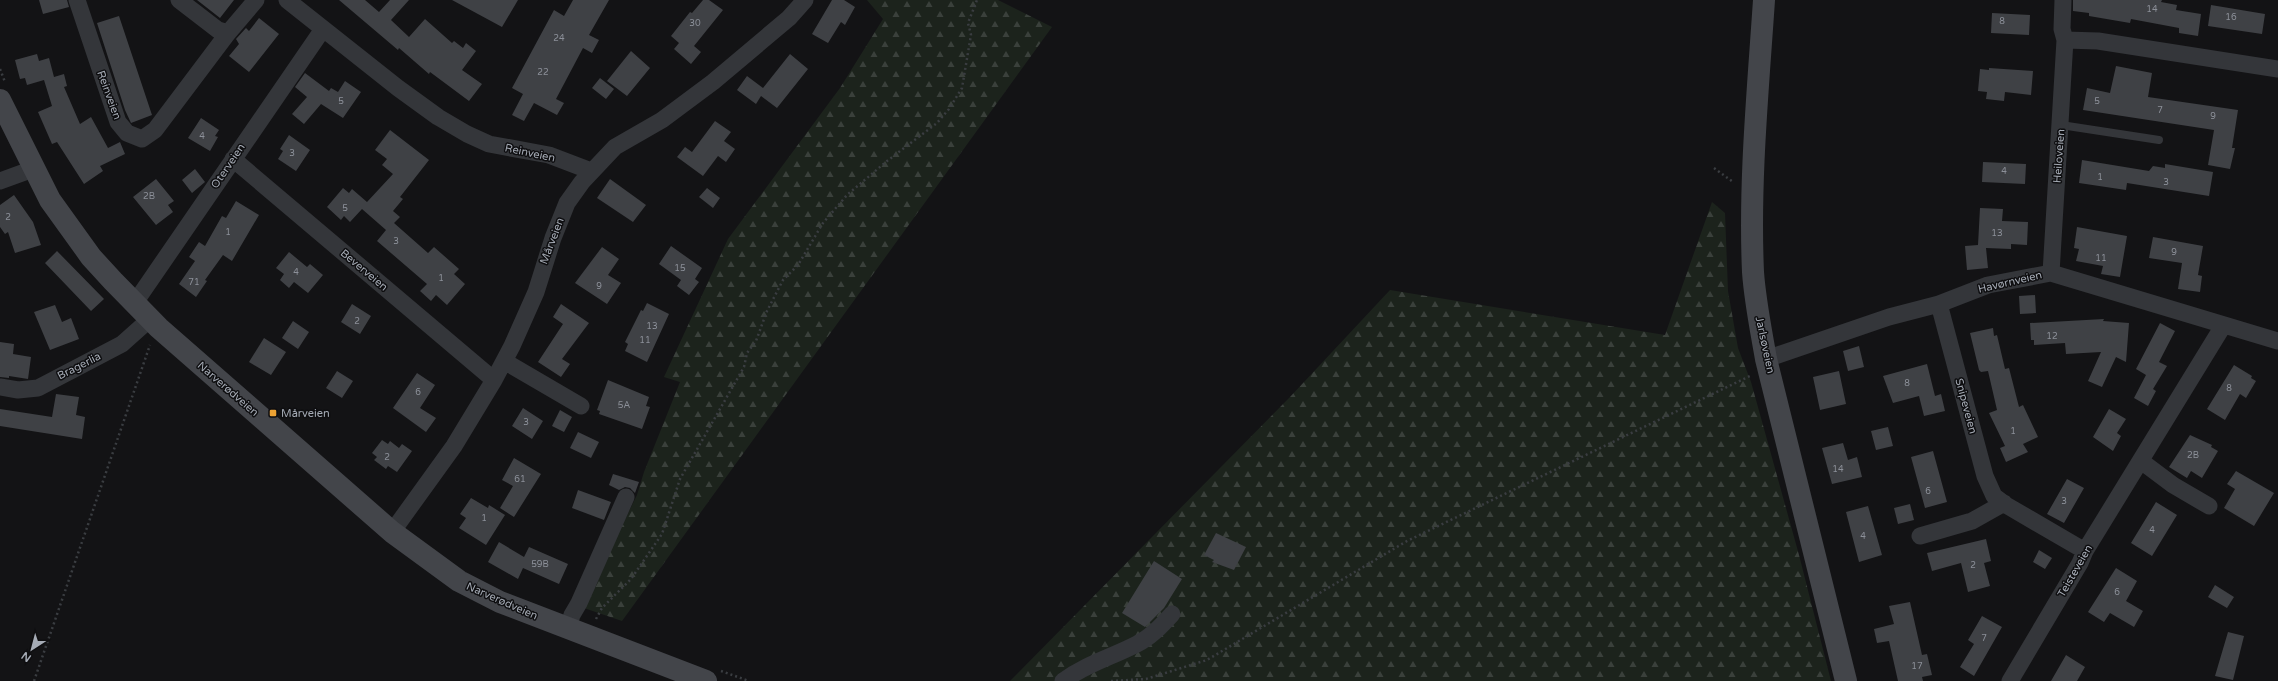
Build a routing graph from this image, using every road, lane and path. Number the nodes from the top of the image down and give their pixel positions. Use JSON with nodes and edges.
{"nodes":[{"id":1,"x":77,"y":0,"type":"edge"},
{"id":2,"x":179,"y":0,"type":"edge"},
{"id":3,"x":256,"y":0,"type":"edge"},
{"id":4,"x":287,"y":0,"type":"edge"},
{"id":5,"x":805,"y":0,"type":"edge"},
{"id":6,"x":977,"y":0,"type":"edge"},
{"id":7,"x":1764,"y":0,"type":"edge"},
{"id":8,"x":2063,"y":0,"type":"edge"},
{"id":9,"x":323,"y":29,"type":"junction"},
{"id":10,"x":228,"y":33,"type":"junction"},
{"id":11,"x":2064,"y":40,"type":"junction"},
{"id":12,"x":0,"y":69,"type":"edge"},
{"id":13,"x":2278,"y":69,"type":"edge"},
{"id":14,"x":3,"y":94,"type":"edge"},
{"id":15,"x":2061,"y":125,"type":"junction"},
{"id":16,"x":2159,"y":140,"type":"dead end"},
{"id":17,"x":233,"y":159,"type":"junction"},
{"id":18,"x":1714,"y":168,"type":"dead end"},
{"id":19,"x":33,"y":169,"type":"junction"},
{"id":20,"x":591,"y":171,"type":"junction"},
{"id":21,"x":0,"y":181,"type":"edge"},
{"id":22,"x":1733,"y":182,"type":"dead end"},
{"id":23,"x":2051,"y":273,"type":"junction"},
{"id":24,"x":134,"y":304,"type":"junction"},
{"id":25,"x":1939,"y":304,"type":"junction"},
{"id":26,"x":154,"y":324,"type":"junction"},
{"id":27,"x":2223,"y":326,"type":"junction"},
{"id":28,"x":2278,"y":342,"type":"edge"},
{"id":29,"x":504,"y":361,"type":"junction"},
{"id":30,"x":1760,"y":366,"type":"junction"},
{"id":31,"x":494,"y":380,"type":"junction"},
{"id":32,"x":0,"y":387,"type":"edge"},
{"id":33,"x":581,"y":406,"type":"dead end"},
{"id":34,"x":2141,"y":461,"type":"junction"},
{"id":35,"x":626,"y":497,"type":"dead end"},
{"id":36,"x":2004,"y":503,"type":"junction"},
{"id":37,"x":2209,"y":506,"type":"dead end"},
{"id":38,"x":392,"y":532,"type":"junction"},
{"id":39,"x":1920,"y":536,"type":"dead end"},
{"id":40,"x":2085,"y":551,"type":"junction"},
{"id":41,"x":1172,"y":614,"type":"dead end"},
{"id":42,"x":568,"y":628,"type":"junction"},
{"id":43,"x":588,"y":636,"type":"junction"},
{"id":44,"x":34,"y":681,"type":"edge"},
{"id":45,"x":706,"y":681,"type":"edge"},
{"id":46,"x":1063,"y":681,"type":"edge"},
{"id":47,"x":1111,"y":681,"type":"edge"},
{"id":48,"x":1846,"y":681,"type":"edge"},
{"id":49,"x":2010,"y":681,"type":"edge"}],
"edges":[{"from":1,"to":10,"type":"street","name":"Reinveien"},
{"from":2,"to":10,"type":"street"},
{"from":3,"to":10,"type":"street","name":"Reinveien"},
{"from":4,"to":9,"type":"street","name":"Reinveien"},
{"from":5,"to":20,"type":"street"},
{"from":6,"to":43,"type":"path"},
{"from":7,"to":30,"type":"main road","name":"Jarlsøveien"},
{"from":8,"to":11,"type":"street","name":"Heiloveien"},
{"from":9,"to":17,"type":"street","name":"Oterveien"},
{"from":9,"to":20,"type":"street","name":"Reinveien"},
{"from":11,"to":13,"type":"street"},
{"from":11,"to":15,"type":"street","name":"Heiloveien"},
{"from":12,"to":14,"type":"path"},
{"from":14,"to":19,"type":"main road","name":"Narverødveien"},
{"from":15,"to":16,"type":"lane"},
{"from":15,"to":23,"type":"street","name":"Heiloveien"},
{"from":17,"to":24,"type":"street","name":"Oterveien"},
{"from":17,"to":31,"type":"street","name":"Beverveien"},
{"from":18,"to":22,"type":"path"},
{"from":19,"to":21,"type":"street"},
{"from":19,"to":24,"type":"main road","name":"Narverødveien"},
{"from":20,"to":29,"type":"street","name":"Mårveien"},
{"from":23,"to":25,"type":"street","name":"Havørnveien"},
{"from":23,"to":27,"type":"street","name":"Havørnveien"},
{"from":24,"to":26,"type":"main road","name":"Narverødveien"},
{"from":25,"to":30,"type":"street","name":"Havørnveien"},
{"from":25,"to":36,"type":"street","name":"Snipeveien"},
{"from":26,"to":32,"type":"street","name":"Bragerlia"},
{"from":26,"to":38,"type":"main road","name":"Narverødveien"},
{"from":26,"to":44,"type":"path"},
{"from":27,"to":28,"type":"street","name":"Havørnveien"},
{"from":27,"to":34,"type":"street","name":"Teisteveien"},
{"from":29,"to":31,"type":"street","name":"Mårveien"},
{"from":29,"to":33,"type":"street"},
{"from":30,"to":47,"type":"path"},
{"from":30,"to":48,"type":"main road","name":"Jarlsøveien"},
{"from":31,"to":38,"type":"street","name":"Mårveien"},
{"from":34,"to":37,"type":"street"},
{"from":34,"to":40,"type":"street","name":"Teisteveien"},
{"from":35,"to":42,"type":"street"},
{"from":36,"to":39,"type":"street"},
{"from":36,"to":40,"type":"street","name":"Snipeveien"},
{"from":38,"to":42,"type":"main road","name":"Narverødveien"},
{"from":40,"to":49,"type":"street","name":"Teisteveien"},
{"from":41,"to":46,"type":"street"},
{"from":42,"to":43,"type":"main road","name":"Narverødveien"},
{"from":43,"to":45,"type":"main road","name":"Narverødveien"}]}
